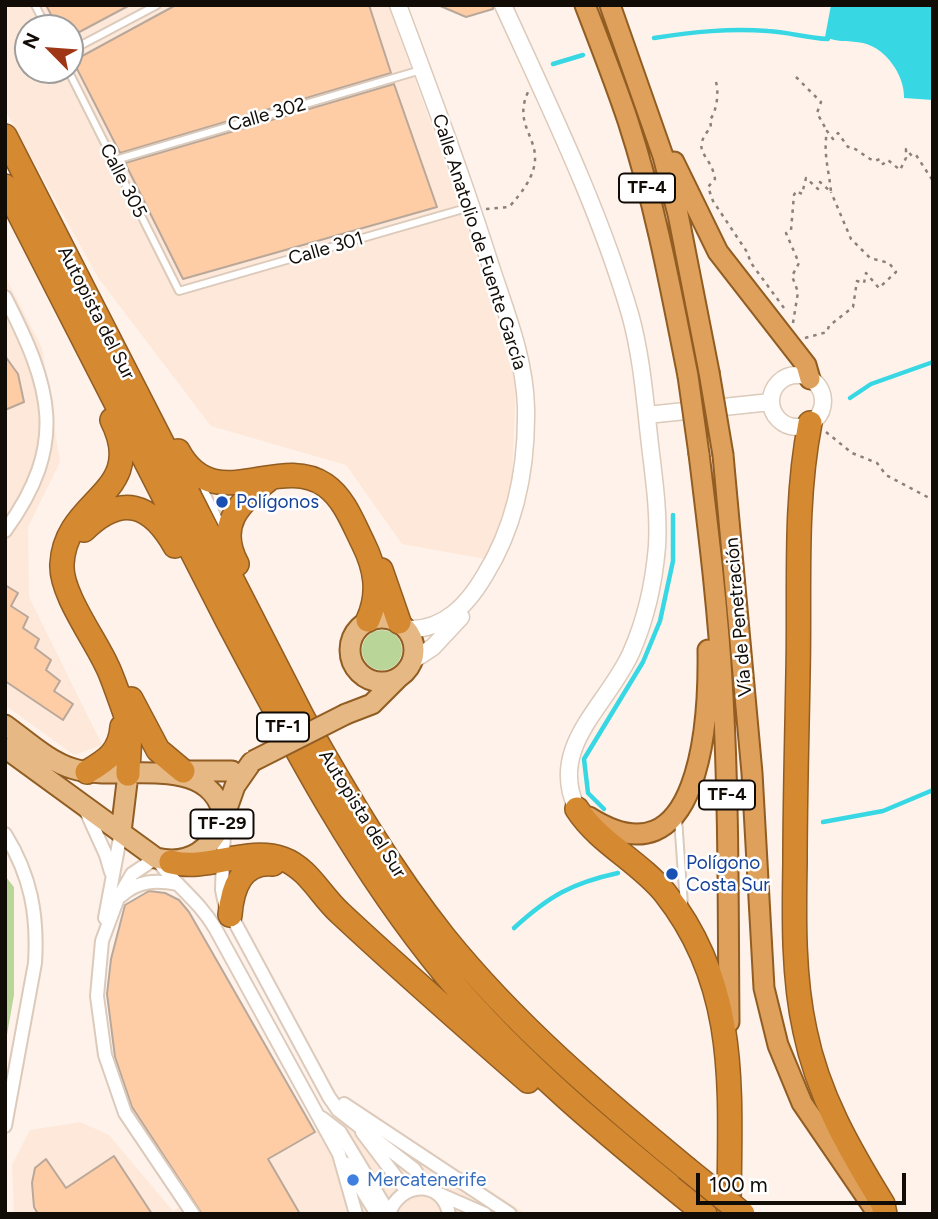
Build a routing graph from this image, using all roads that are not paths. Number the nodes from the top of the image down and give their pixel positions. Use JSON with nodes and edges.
{"nodes":[{"id":1,"x":157,"y":5,"type":"edge"},
{"id":2,"x":398,"y":5,"type":"edge"},
{"id":3,"x":503,"y":5,"type":"edge"},
{"id":4,"x":585,"y":5,"type":"edge"},
{"id":5,"x":610,"y":5,"type":"edge"},
{"id":6,"x":84,"y":44,"type":"edge"},
{"id":7,"x":422,"y":70,"type":"junction"},
{"id":8,"x":75,"y":84,"type":"edge"},
{"id":9,"x":639,"y":84,"type":"junction"},
{"id":10,"x":5,"y":136,"type":"edge"},
{"id":11,"x":112,"y":160,"type":"junction"},
{"id":12,"x":5,"y":186,"type":"edge"},
{"id":13,"x":472,"y":207,"type":"junction"},
{"id":14,"x":180,"y":291,"type":"joint"},
{"id":15,"x":5,"y":297,"type":"edge"},
{"id":16,"x":810,"y":379,"type":"junction"},
{"id":17,"x":107,"y":384,"type":"junction"},
{"id":18,"x":137,"y":393,"type":"junction"},
{"id":19,"x":771,"y":402,"type":"junction"},
{"id":20,"x":647,"y":415,"type":"junction"},
{"id":21,"x":808,"y":431,"type":"junction"},
{"id":22,"x":196,"y":474,"type":"junction"},
{"id":23,"x":269,"y":479,"type":"junction"},
{"id":24,"x":5,"y":531,"type":"edge"},
{"id":25,"x":228,"y":536,"type":"junction"},
{"id":26,"x":709,"y":538,"type":"junction"},
{"id":27,"x":69,"y":539,"type":"junction"},
{"id":28,"x":370,"y":557,"type":"junction"},
{"id":29,"x":201,"y":570,"type":"junction"},
{"id":30,"x":469,"y":599,"type":"junction"},
{"id":31,"x":368,"y":620,"type":"junction"},
{"id":32,"x":403,"y":626,"type":"junction"},
{"id":33,"x":259,"y":632,"type":"junction"},
{"id":34,"x":412,"y":661,"type":"junction"},
{"id":35,"x":109,"y":668,"type":"junction"},
{"id":36,"x":358,"y":673,"type":"junction"},
{"id":37,"x":398,"y":678,"type":"junction"},
{"id":38,"x":122,"y":710,"type":"junction"},
{"id":39,"x":346,"y":714,"type":"junction"},
{"id":40,"x":5,"y":725,"type":"edge"},
{"id":41,"x":5,"y":748,"type":"edge"},
{"id":42,"x":253,"y":761,"type":"junction"},
{"id":43,"x":87,"y":772,"type":"junction"},
{"id":44,"x":128,"y":774,"type":"junction"},
{"id":45,"x":189,"y":775,"type":"junction"},
{"id":46,"x":81,"y":801,"type":"junction"},
{"id":47,"x":577,"y":809,"type":"junction"},
{"id":48,"x":678,"y":813,"type":"junction"},
{"id":49,"x":224,"y":818,"type":"junction"},
{"id":50,"x":121,"y":832,"type":"junction"},
{"id":51,"x":5,"y":834,"type":"edge"},
{"id":52,"x":164,"y":860,"type":"junction"},
{"id":53,"x":221,"y":861,"type":"junction"},
{"id":54,"x":111,"y":876,"type":"junction"},
{"id":55,"x":179,"y":885,"type":"junction"},
{"id":56,"x":319,"y":893,"type":"junction"},
{"id":57,"x":118,"y":898,"type":"junction"},
{"id":58,"x":230,"y":915,"type":"junction"},
{"id":59,"x":685,"y":918,"type":"junction"},
{"id":60,"x":102,"y":941,"type":"junction"},
{"id":61,"x":729,"y":1052,"type":"junction"},
{"id":62,"x":324,"y":1085,"type":"junction"},
{"id":63,"x":585,"y":1114,"type":"junction"},
{"id":64,"x":319,"y":1116,"type":"junction"},
{"id":65,"x":355,"y":1123,"type":"junction"},
{"id":66,"x":5,"y":1126,"type":"edge"},
{"id":67,"x":339,"y":1154,"type":"junction"},
{"id":68,"x":406,"y":1190,"type":"junction"},
{"id":69,"x":431,"y":1191,"type":"junction"},
{"id":70,"x":389,"y":1213,"type":"edge"},
{"id":71,"x":193,"y":1214,"type":"edge"},
{"id":72,"x":356,"y":1214,"type":"edge"},
{"id":73,"x":377,"y":1214,"type":"edge"},
{"id":74,"x":449,"y":1214,"type":"edge"},
{"id":75,"x":485,"y":1214,"type":"edge"},
{"id":76,"x":510,"y":1214,"type":"edge"},
{"id":77,"x":705,"y":1214,"type":"edge"},
{"id":78,"x":729,"y":1214,"type":"edge"},
{"id":79,"x":743,"y":1214,"type":"edge"},
{"id":80,"x":878,"y":1214,"type":"edge"},
{"id":81,"x":885,"y":1214,"type":"edge"}],
"edges":[{"from":1,"to":6,"type":"lane"},
{"from":2,"to":7,"type":"street","name":"Calle Anatolio de Fuente García"},
{"from":3,"to":20,"type":"street"},
{"from":4,"to":26,"type":"highway","name":"Vía de Penetración","number":"TF-4","bridge":true},
{"from":5,"to":9,"type":"highway","name":"Vía de Penetración","number":"TF-4"},
{"from":7,"to":11,"type":"lane","name":"Calle 302"},
{"from":7,"to":13,"type":"street","name":"Calle Anatolio de Fuente García"},
{"from":8,"to":11,"type":"lane","name":"Calle 305"},
{"from":9,"to":16,"type":"highway"},
{"from":9,"to":80,"type":"highway","name":"Vía de Penetración","number":"TF-4","bridge":true},
{"from":10,"to":18,"type":"highway","name":"Autopista del Sur","number":"TF-1"},
{"from":11,"to":14,"type":"lane","name":"Calle 305"},
{"from":12,"to":17,"type":"highway","name":"Autopista del Sur","number":"TF-1"},
{"from":13,"to":14,"type":"lane","name":"Calle 301"},
{"from":13,"to":30,"type":"street","name":"Calle Anatolio de Fuente García"},
{"from":15,"to":24,"type":"street"},
{"from":16,"to":19,"type":"street"},
{"from":16,"to":21,"type":"street"},
{"from":17,"to":27,"type":"highway"},
{"from":17,"to":29,"type":"highway","name":"Autopista del Sur","number":"TF-1"},
{"from":18,"to":22,"type":"highway"},
{"from":18,"to":33,"type":"highway","name":"Autopista del Sur","number":"TF-1"},
{"from":19,"to":20,"type":"street"},
{"from":19,"to":21,"type":"street"},
{"from":20,"to":47,"type":"street"},
{"from":21,"to":81,"type":"highway"},
{"from":22,"to":23,"type":"highway"},
{"from":22,"to":25,"type":"lane"},
{"from":23,"to":25,"type":"highway"},
{"from":23,"to":28,"type":"highway"},
{"from":25,"to":33,"type":"highway"},
{"from":26,"to":48,"type":"highway"},
{"from":26,"to":61,"type":"highway","name":"Vía de Penetración","number":"TF-4"},
{"from":27,"to":29,"type":"highway"},
{"from":27,"to":35,"type":"highway"},
{"from":28,"to":31,"type":"highway"},
{"from":28,"to":32,"type":"highway"},
{"from":29,"to":63,"type":"highway","name":"Autopista del Sur","number":"TF-1"},
{"from":30,"to":32,"type":"street","name":"Calle Anatolio de Fuente García"},
{"from":30,"to":34,"type":"street","name":"Calle Anatolio de Fuente García"},
{"from":31,"to":32,"type":"main road"},
{"from":31,"to":36,"type":"main road"},
{"from":32,"to":34,"type":"main road"},
{"from":33,"to":79,"type":"highway","name":"Autopista del Sur","number":"TF-1","bridge":true},
{"from":34,"to":37,"type":"main road"},
{"from":35,"to":38,"type":"highway"},
{"from":35,"to":45,"type":"highway"},
{"from":36,"to":37,"type":"main road"},
{"from":36,"to":39,"type":"main road"},
{"from":37,"to":39,"type":"main road"},
{"from":38,"to":43,"type":"highway"},
{"from":38,"to":44,"type":"highway"},
{"from":39,"to":42,"type":"main road","bridge":true},
{"from":40,"to":43,"type":"main road"},
{"from":41,"to":46,"type":"main road"},
{"from":42,"to":45,"type":"main road"},
{"from":42,"to":49,"type":"main road"},
{"from":43,"to":44,"type":"main road"},
{"from":44,"to":45,"type":"main road"},
{"from":44,"to":50,"type":"main road"},
{"from":45,"to":49,"type":"main road","number":"TF-29"},
{"from":46,"to":50,"type":"main road"},
{"from":46,"to":54,"type":"street"},
{"from":47,"to":48,"type":"highway"},
{"from":47,"to":59,"type":"highway"},
{"from":48,"to":59,"type":"lane"},
{"from":49,"to":52,"type":"main road","number":"TF-29"},
{"from":49,"to":53,"type":"street"},
{"from":50,"to":52,"type":"main road"},
{"from":50,"to":54,"type":"street"},
{"from":51,"to":66,"type":"street"},
{"from":52,"to":53,"type":"highway"},
{"from":52,"to":55,"type":"street"},
{"from":52,"to":57,"type":"street"},
{"from":53,"to":56,"type":"highway"},
{"from":53,"to":58,"type":"street"},
{"from":54,"to":60,"type":"street"},
{"from":55,"to":57,"type":"street"},
{"from":55,"to":64,"type":"street"},
{"from":56,"to":58,"type":"highway"},
{"from":56,"to":63,"type":"highway"},
{"from":57,"to":60,"type":"street"},
{"from":58,"to":62,"type":"street"},
{"from":59,"to":61,"type":"highway"},
{"from":60,"to":71,"type":"street"},
{"from":61,"to":78,"type":"highway","number":"TF-4"},
{"from":62,"to":65,"type":"street"},
{"from":62,"to":76,"type":"street"},
{"from":63,"to":77,"type":"highway","name":"Autopista del Sur","number":"TF-1"},
{"from":64,"to":67,"type":"street"},
{"from":64,"to":70,"type":"street"},
{"from":65,"to":68,"type":"street"},
{"from":65,"to":69,"type":"street"},
{"from":67,"to":72,"type":"street"},
{"from":67,"to":73,"type":"street"},
{"from":68,"to":69,"type":"street"},
{"from":68,"to":70,"type":"street"},
{"from":69,"to":74,"type":"street"},
{"from":69,"to":75,"type":"street"}]}
